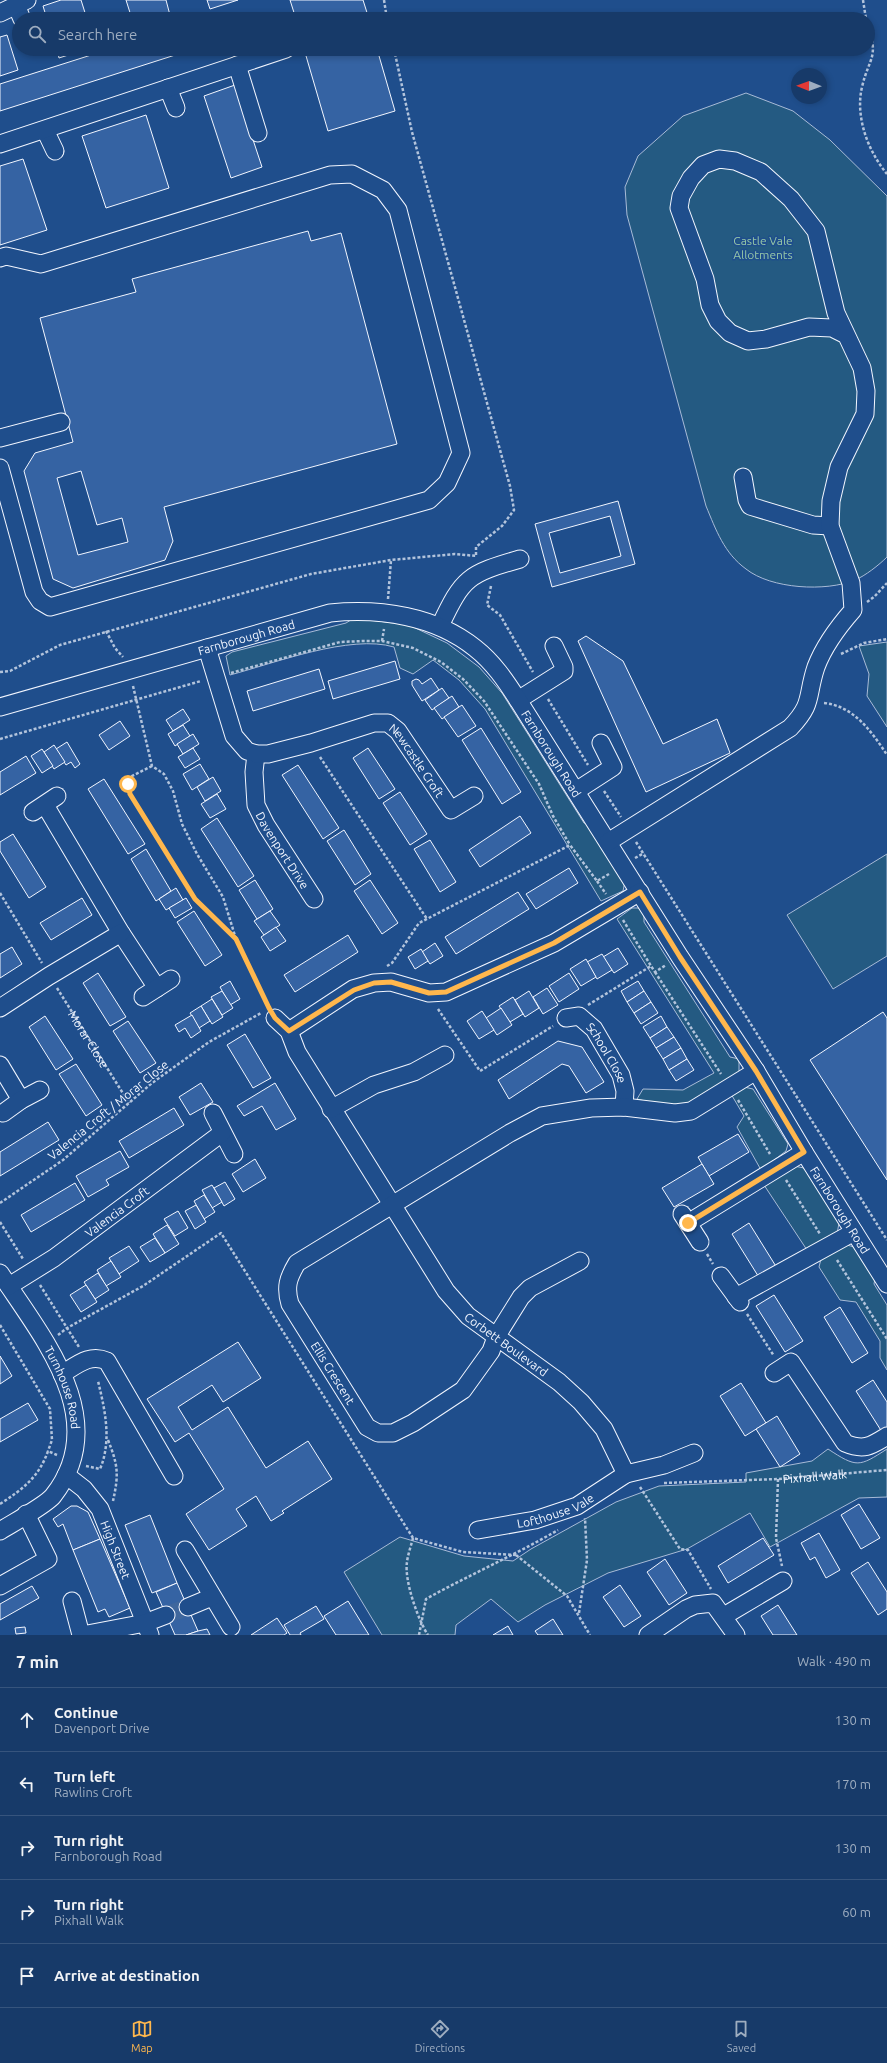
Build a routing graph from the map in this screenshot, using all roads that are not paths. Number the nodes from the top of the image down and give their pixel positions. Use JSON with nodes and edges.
{"nodes":[{"id":1,"x":21,"y":8,"type":"edge"},
{"id":2,"x":0,"y":13,"type":"edge"},
{"id":3,"x":265,"y":56,"type":"edge"},
{"id":4,"x":237,"y":65,"type":"junction"},
{"id":5,"x":168,"y":88,"type":"junction"},
{"id":6,"x":176,"y":108,"type":"dead end"},
{"id":7,"x":46,"y":130,"type":"junction"},
{"id":8,"x":258,"y":133,"type":"dead end"},
{"id":9,"x":0,"y":144,"type":"edge"},
{"id":10,"x":55,"y":152,"type":"dead end"},
{"id":11,"x":0,"y":258,"type":"edge"},
{"id":12,"x":846,"y":335,"type":"junction"},
{"id":13,"x":61,"y":422,"type":"dead end"},
{"id":14,"x":0,"y":438,"type":"edge"},
{"id":15,"x":0,"y":468,"type":"edge"},
{"id":16,"x":743,"y":477,"type":"dead end"},
{"id":17,"x":830,"y":526,"type":"junction"},
{"id":18,"x":520,"y":559,"type":"dead end"},
{"id":19,"x":440,"y":626,"type":"junction"},
{"id":20,"x":554,"y":646,"type":"dead end"},
{"id":21,"x":207,"y":648,"type":"junction"},
{"id":22,"x":518,"y":700,"type":"junction"},
{"id":23,"x":0,"y":706,"type":"edge"},
{"id":24,"x":601,"y":743,"type":"dead end"},
{"id":25,"x":256,"y":754,"type":"junction"},
{"id":26,"x":576,"y":790,"type":"junction"},
{"id":27,"x":474,"y":796,"type":"dead end"},
{"id":28,"x":45,"y":804,"type":"dead end"},
{"id":29,"x":608,"y":842,"type":"junction"},
{"id":30,"x":640,"y":892,"type":"junction"},
{"id":31,"x":314,"y":899,"type":"dead end"},
{"id":32,"x":121,"y":933,"type":"junction"},
{"id":33,"x":157,"y":988,"type":"dead end"},
{"id":34,"x":0,"y":1008,"type":"edge"},
{"id":35,"x":273,"y":1010,"type":"road end"},
{"id":36,"x":566,"y":1018,"type":"road end"},
{"id":37,"x":289,"y":1031,"type":"junction"},
{"id":38,"x":446,"y":1055,"type":"dead end"},
{"id":39,"x":0,"y":1065,"type":"edge"},
{"id":40,"x":756,"y":1071,"type":"junction"},
{"id":41,"x":40,"y":1090,"type":"dead end"},
{"id":42,"x":21,"y":1100,"type":"junction"},
{"id":43,"x":624,"y":1107,"type":"junction"},
{"id":44,"x":331,"y":1108,"type":"junction"},
{"id":45,"x":3,"y":1113,"type":"dead end"},
{"id":46,"x":213,"y":1113,"type":"dead end"},
{"id":47,"x":222,"y":1133,"type":"junction"},
{"id":48,"x":804,"y":1152,"type":"junction"},
{"id":49,"x":234,"y":1154,"type":"dead end"},
{"id":50,"x":392,"y":1206,"type":"junction"},
{"id":51,"x":854,"y":1232,"type":"junction"},
{"id":52,"x":700,"y":1242,"type":"road end"},
{"id":53,"x":580,"y":1261,"type":"dead end"},
{"id":54,"x":721,"y":1276,"type":"road end"},
{"id":55,"x":4,"y":1279,"type":"edge"},
{"id":56,"x":887,"y":1284,"type":"edge"},
{"id":57,"x":496,"y":1337,"type":"junction"},
{"id":58,"x":778,"y":1371,"type":"road end"},
{"id":59,"x":62,"y":1374,"type":"junction"},
{"id":60,"x":887,"y":1436,"type":"edge"},
{"id":61,"x":694,"y":1453,"type":"dead end"},
{"id":62,"x":626,"y":1474,"type":"junction"},
{"id":63,"x":66,"y":1475,"type":"junction"},
{"id":64,"x":174,"y":1476,"type":"dead end"},
{"id":65,"x":26,"y":1514,"type":"junction"},
{"id":66,"x":478,"y":1530,"type":"dead end"},
{"id":67,"x":0,"y":1531,"type":"edge"},
{"id":68,"x":186,"y":1550,"type":"dead end"},
{"id":69,"x":783,"y":1581,"type":"road end"},
{"id":70,"x":0,"y":1586,"type":"edge"},
{"id":71,"x":212,"y":1597,"type":"junction"},
{"id":72,"x":72,"y":1601,"type":"dead end"},
{"id":73,"x":188,"y":1607,"type":"tunnel mouth"},
{"id":74,"x":729,"y":1613,"type":"junction"},
{"id":75,"x":166,"y":1615,"type":"tunnel mouth"},
{"id":76,"x":231,"y":1628,"type":"dead end"},
{"id":77,"x":148,"y":1629,"type":"edge"},
{"id":78,"x":82,"y":1635,"type":"edge"},
{"id":79,"x":648,"y":1635,"type":"edge"},
{"id":80,"x":736,"y":1635,"type":"edge"}],
"edges":[{"from":1,"to":2,"type":"street"},
{"from":3,"to":4,"type":"street"},
{"from":4,"to":5,"type":"street"},
{"from":4,"to":8,"type":"street"},
{"from":5,"to":6,"type":"street"},
{"from":5,"to":7,"type":"street"},
{"from":7,"to":9,"type":"street"},
{"from":7,"to":10,"type":"street"},
{"from":11,"to":15,"type":"street"},
{"from":12,"to":12,"type":"street"},
{"from":12,"to":17,"type":"street"},
{"from":13,"to":14,"type":"street"},
{"from":16,"to":17,"type":"street"},
{"from":17,"to":29,"type":"street"},
{"from":18,"to":19,"type":"street"},
{"from":19,"to":21,"type":"street","name":"Farnborough Road"},
{"from":19,"to":22,"type":"street","name":"Farnborough Road"},
{"from":20,"to":22,"type":"street"},
{"from":21,"to":23,"type":"street","name":"Farnborough Road"},
{"from":21,"to":25,"type":"street"},
{"from":22,"to":26,"type":"street","name":"Farnborough Road"},
{"from":24,"to":26,"type":"street"},
{"from":25,"to":27,"type":"street","name":"Newcastle Croft"},
{"from":25,"to":31,"type":"street","name":"Davenport Drive"},
{"from":26,"to":29,"type":"street","name":"Farnborough Road"},
{"from":28,"to":32,"type":"street"},
{"from":29,"to":30,"type":"street","name":"Farnborough Road"},
{"from":30,"to":37,"type":"street"},
{"from":30,"to":40,"type":"street","name":"Farnborough Road"},
{"from":32,"to":33,"type":"street"},
{"from":32,"to":34,"type":"street"},
{"from":35,"to":37,"type":"street"},
{"from":36,"to":43,"type":"street","name":"School Close"},
{"from":37,"to":44,"type":"street","name":"Corbett Boulevard"},
{"from":38,"to":44,"type":"street"},
{"from":39,"to":42,"type":"street"},
{"from":40,"to":43,"type":"street"},
{"from":40,"to":48,"type":"street","name":"Farnborough Road"},
{"from":41,"to":42,"type":"street"},
{"from":42,"to":45,"type":"street"},
{"from":43,"to":50,"type":"street"},
{"from":44,"to":50,"type":"street","name":"Corbett Boulevard"},
{"from":46,"to":47,"type":"street"},
{"from":47,"to":49,"type":"street"},
{"from":47,"to":55,"type":"street","name":"Valencia Croft"},
{"from":48,"to":51,"type":"street","name":"Farnborough Road"},
{"from":48,"to":52,"type":"street"},
{"from":50,"to":57,"type":"street","name":"Corbett Boulevard"},
{"from":50,"to":57,"type":"street","name":"Ellis Crescent"},
{"from":51,"to":54,"type":"street"},
{"from":51,"to":56,"type":"street","name":"Farnborough Road"},
{"from":53,"to":57,"type":"street"},
{"from":55,"to":59,"type":"street","name":"Turnhouse Road"},
{"from":57,"to":62,"type":"street","name":"Corbett Boulevard"},
{"from":58,"to":60,"type":"street"},
{"from":59,"to":63,"type":"street","name":"Turnhouse Road"},
{"from":59,"to":64,"type":"street"},
{"from":61,"to":62,"type":"street","name":"Lofthouse Vale"},
{"from":62,"to":66,"type":"street","name":"Lofthouse Vale"},
{"from":63,"to":65,"type":"street","name":"Turnhouse Road"},
{"from":63,"to":77,"type":"street","name":"High Street"},
{"from":65,"to":67,"type":"street","name":"Turnhouse Road"},
{"from":65,"to":70,"type":"street"},
{"from":68,"to":71,"type":"street"},
{"from":69,"to":74,"type":"street"},
{"from":71,"to":73,"type":"street"},
{"from":71,"to":76,"type":"street"},
{"from":72,"to":78,"type":"street"},
{"from":74,"to":79,"type":"street"},
{"from":74,"to":80,"type":"street"},
{"from":75,"to":77,"type":"street"},
{"from":77,"to":78,"type":"street"}]}
